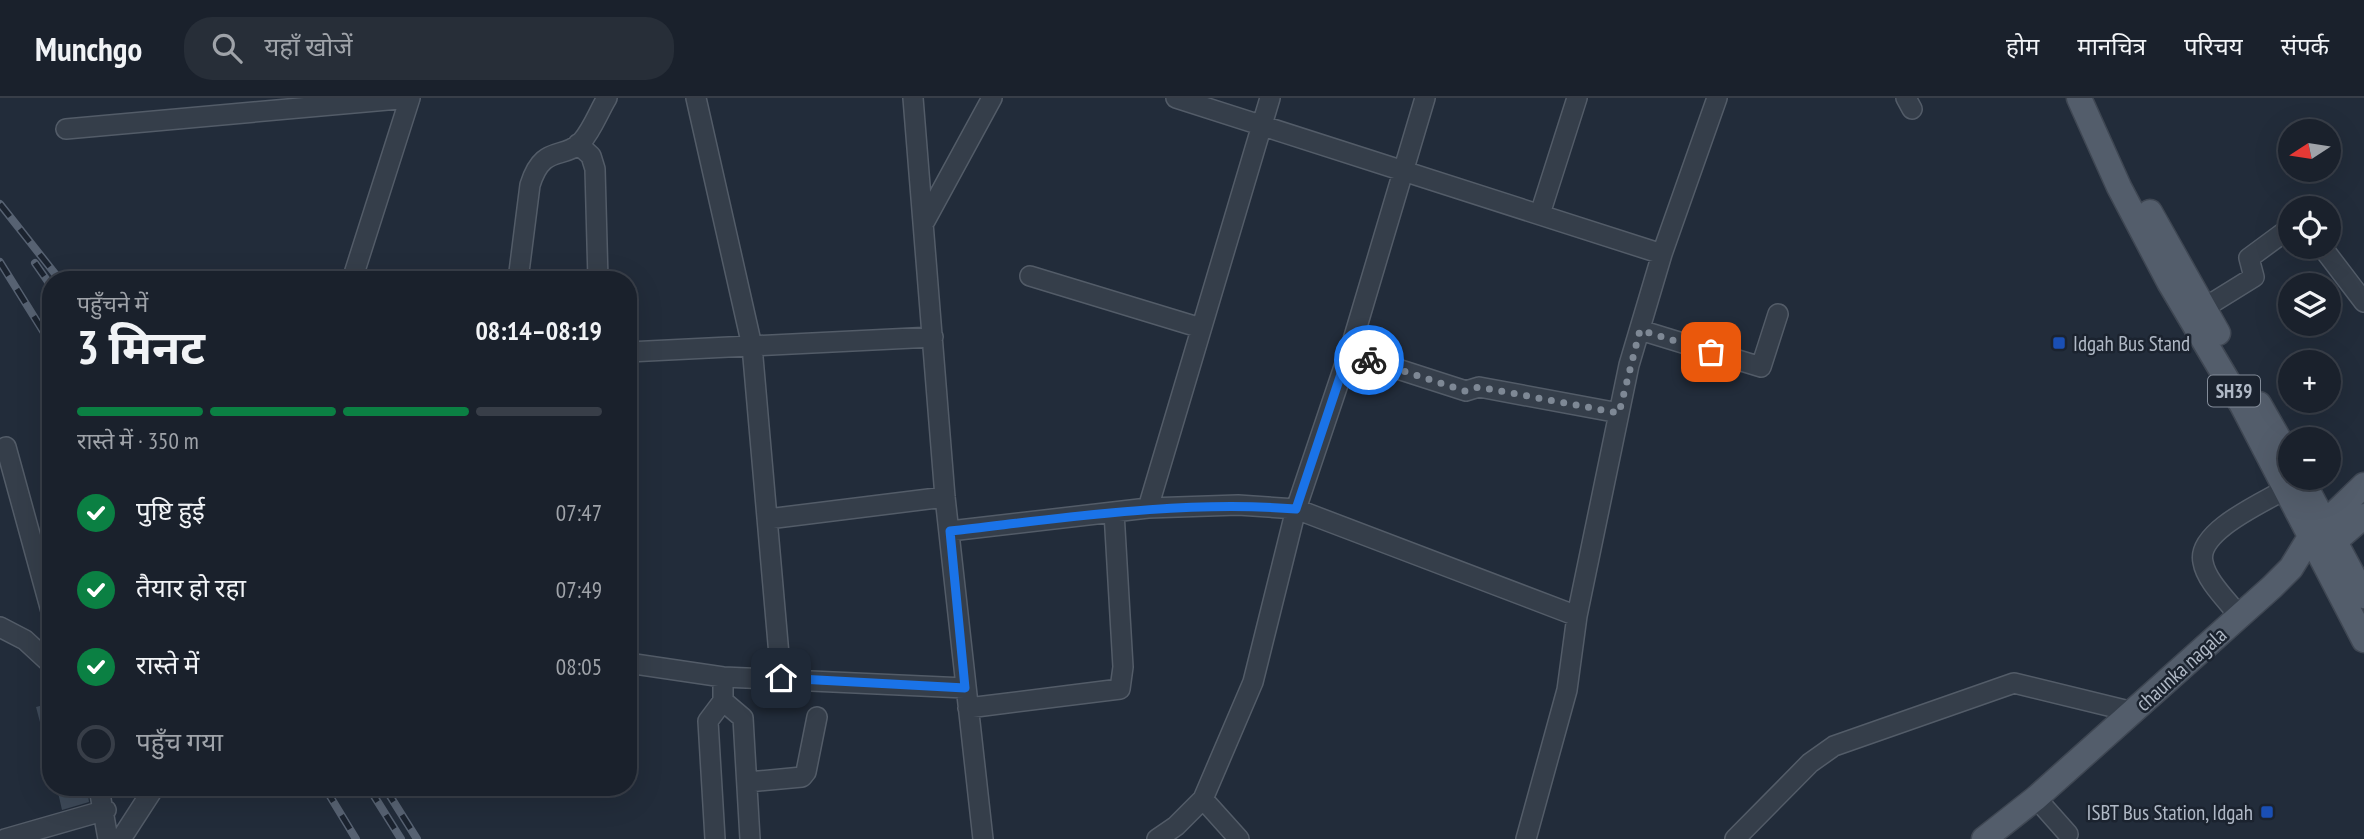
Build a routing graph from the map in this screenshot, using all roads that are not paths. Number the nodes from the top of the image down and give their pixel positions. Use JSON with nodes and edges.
{"nodes":[{"id":1,"x":410,"y":98,"type":"edge"},
{"id":2,"x":607,"y":98,"type":"edge"},
{"id":3,"x":696,"y":98,"type":"edge"},
{"id":4,"x":913,"y":98,"type":"edge"},
{"id":5,"x":992,"y":98,"type":"edge"},
{"id":6,"x":1176,"y":98,"type":"edge"},
{"id":7,"x":1270,"y":98,"type":"edge"},
{"id":8,"x":1425,"y":98,"type":"edge"},
{"id":9,"x":1577,"y":98,"type":"edge"},
{"id":10,"x":1717,"y":98,"type":"edge"},
{"id":11,"x":2079,"y":98,"type":"edge"},
{"id":12,"x":1261,"y":127,"type":"junction"},
{"id":13,"x":66,"y":129,"type":"dead end"},
{"id":14,"x":578,"y":144,"type":"junction"},
{"id":15,"x":2106,"y":146,"type":"junction"},
{"id":16,"x":1403,"y":170,"type":"junction"},
{"id":17,"x":1540,"y":214,"type":"junction"},
{"id":18,"x":925,"y":221,"type":"junction"},
{"id":19,"x":2278,"y":237,"type":"edge"},
{"id":20,"x":1662,"y":254,"type":"junction"},
{"id":21,"x":2331,"y":259,"type":"edge"},
{"id":22,"x":355,"y":271,"type":"edge"},
{"id":23,"x":519,"y":271,"type":"edge"},
{"id":24,"x":598,"y":271,"type":"edge"},
{"id":25,"x":1030,"y":276,"type":"dead end"},
{"id":26,"x":2364,"y":302,"type":"edge"},
{"id":27,"x":2204,"y":308,"type":"junction"},
{"id":28,"x":1778,"y":314,"type":"dead end"},
{"id":29,"x":1201,"y":328,"type":"junction"},
{"id":30,"x":1640,"y":330,"type":"junction"},
{"id":31,"x":933,"y":337,"type":"junction"},
{"id":32,"x":752,"y":346,"type":"junction"},
{"id":33,"x":637,"y":352,"type":"edge"},
{"id":34,"x":1348,"y":353,"type":"junction"},
{"id":35,"x":1619,"y":413,"type":"junction"},
{"id":36,"x":2278,"y":437,"type":"edge"},
{"id":37,"x":5,"y":447,"type":"dead end"},
{"id":38,"x":2278,"y":461,"type":"edge"},
{"id":39,"x":2364,"y":485,"type":"edge"},
{"id":40,"x":2283,"y":490,"type":"edge"},
{"id":41,"x":2296,"y":490,"type":"edge"},
{"id":42,"x":945,"y":497,"type":"junction"},
{"id":43,"x":1148,"y":508,"type":"junction"},
{"id":44,"x":1296,"y":509,"type":"junction"},
{"id":45,"x":1114,"y":512,"type":"junction"},
{"id":46,"x":2364,"y":516,"type":"edge"},
{"id":47,"x":768,"y":519,"type":"junction"},
{"id":48,"x":950,"y":531,"type":"junction"},
{"id":49,"x":2323,"y":539,"type":"junction"},
{"id":50,"x":42,"y":579,"type":"edge"},
{"id":51,"x":2364,"y":596,"type":"edge"},
{"id":52,"x":1577,"y":616,"type":"junction"},
{"id":53,"x":2240,"y":617,"type":"junction"},
{"id":54,"x":0,"y":628,"type":"edge"},
{"id":55,"x":2364,"y":640,"type":"edge"},
{"id":56,"x":42,"y":656,"type":"edge"},
{"id":57,"x":637,"y":664,"type":"edge"},
{"id":58,"x":723,"y":677,"type":"junction"},
{"id":59,"x":781,"y":678,"type":"junction"},
{"id":60,"x":967,"y":698,"type":"junction"},
{"id":61,"x":723,"y":701,"type":"junction"},
{"id":62,"x":2133,"y":712,"type":"junction"},
{"id":63,"x":817,"y":717,"type":"dead end"},
{"id":64,"x":748,"y":782,"type":"junction"},
{"id":65,"x":102,"y":796,"type":"edge"},
{"id":66,"x":149,"y":796,"type":"edge"},
{"id":67,"x":2036,"y":798,"type":"junction"},
{"id":68,"x":1203,"y":799,"type":"junction"},
{"id":69,"x":106,"y":810,"type":"junction"},
{"id":70,"x":1182,"y":833,"type":"edge"},
{"id":71,"x":2068,"y":834,"type":"dead end"},
{"id":72,"x":1994,"y":835,"type":"edge"},
{"id":73,"x":5,"y":839,"type":"edge"},
{"id":74,"x":108,"y":839,"type":"edge"},
{"id":75,"x":121,"y":839,"type":"edge"},
{"id":76,"x":715,"y":839,"type":"edge"},
{"id":77,"x":750,"y":839,"type":"edge"},
{"id":78,"x":983,"y":839,"type":"edge"},
{"id":79,"x":1157,"y":839,"type":"edge"},
{"id":80,"x":1239,"y":839,"type":"edge"},
{"id":81,"x":1526,"y":839,"type":"edge"},
{"id":82,"x":1735,"y":839,"type":"edge"}],
"edges":[{"from":1,"to":13,"type":"street"},
{"from":1,"to":22,"type":"street"},
{"from":2,"to":14,"type":"street"},
{"from":3,"to":32,"type":"street"},
{"from":4,"to":18,"type":"street"},
{"from":5,"to":18,"type":"street"},
{"from":6,"to":12,"type":"street"},
{"from":7,"to":12,"type":"street"},
{"from":8,"to":16,"type":"street"},
{"from":9,"to":17,"type":"street"},
{"from":10,"to":20,"type":"street"},
{"from":11,"to":15,"type":"main road","number":"SH39"},
{"from":12,"to":16,"type":"street"},
{"from":12,"to":29,"type":"street"},
{"from":14,"to":23,"type":"street"},
{"from":14,"to":24,"type":"street"},
{"from":15,"to":27,"type":"main road","number":"SH39"},
{"from":15,"to":38,"type":"main road","number":"SH39"},
{"from":16,"to":17,"type":"street"},
{"from":16,"to":34,"type":"street"},
{"from":17,"to":20,"type":"street"},
{"from":18,"to":31,"type":"street"},
{"from":19,"to":27,"type":"street"},
{"from":20,"to":30,"type":"street"},
{"from":21,"to":26,"type":"street"},
{"from":25,"to":29,"type":"street"},
{"from":27,"to":36,"type":"main road","number":"SH39"},
{"from":28,"to":30,"type":"street"},
{"from":29,"to":43,"type":"street"},
{"from":30,"to":35,"type":"street"},
{"from":31,"to":32,"type":"street"},
{"from":31,"to":42,"type":"street"},
{"from":32,"to":33,"type":"street"},
{"from":32,"to":47,"type":"street"},
{"from":34,"to":35,"type":"street"},
{"from":34,"to":44,"type":"street"},
{"from":35,"to":52,"type":"street"},
{"from":37,"to":50,"type":"street"},
{"from":39,"to":49,"type":"main road","name":"chaunka nagala"},
{"from":40,"to":53,"type":"street"},
{"from":41,"to":49,"type":"main road","number":"SH39"},
{"from":42,"to":47,"type":"street"},
{"from":42,"to":48,"type":"street"},
{"from":43,"to":44,"type":"street"},
{"from":43,"to":45,"type":"street"},
{"from":44,"to":52,"type":"street"},
{"from":44,"to":68,"type":"street"},
{"from":45,"to":48,"type":"street"},
{"from":45,"to":60,"type":"street"},
{"from":46,"to":49,"type":"main road"},
{"from":47,"to":59,"type":"street"},
{"from":48,"to":60,"type":"street"},
{"from":49,"to":51,"type":"main road","number":"SH39"},
{"from":49,"to":53,"type":"main road","name":"chaunka nagala"},
{"from":49,"to":55,"type":"main road","number":"SH39"},
{"from":52,"to":81,"type":"street"},
{"from":53,"to":62,"type":"main road","name":"chaunka nagala"},
{"from":54,"to":56,"type":"street"},
{"from":57,"to":58,"type":"street"},
{"from":58,"to":59,"type":"street"},
{"from":58,"to":61,"type":"street"},
{"from":59,"to":60,"type":"street"},
{"from":60,"to":78,"type":"street"},
{"from":61,"to":64,"type":"street"},
{"from":61,"to":76,"type":"street"},
{"from":62,"to":67,"type":"main road","name":"chaunka nagala"},
{"from":62,"to":82,"type":"street"},
{"from":63,"to":64,"type":"street"},
{"from":64,"to":77,"type":"street"},
{"from":65,"to":69,"type":"street"},
{"from":66,"to":75,"type":"street"},
{"from":67,"to":71,"type":"street"},
{"from":67,"to":72,"type":"main road","name":"chaunka nagala"},
{"from":68,"to":70,"type":"street"},
{"from":68,"to":80,"type":"street"},
{"from":69,"to":73,"type":"street"},
{"from":69,"to":74,"type":"street"},
{"from":70,"to":79,"type":"street"}]}
